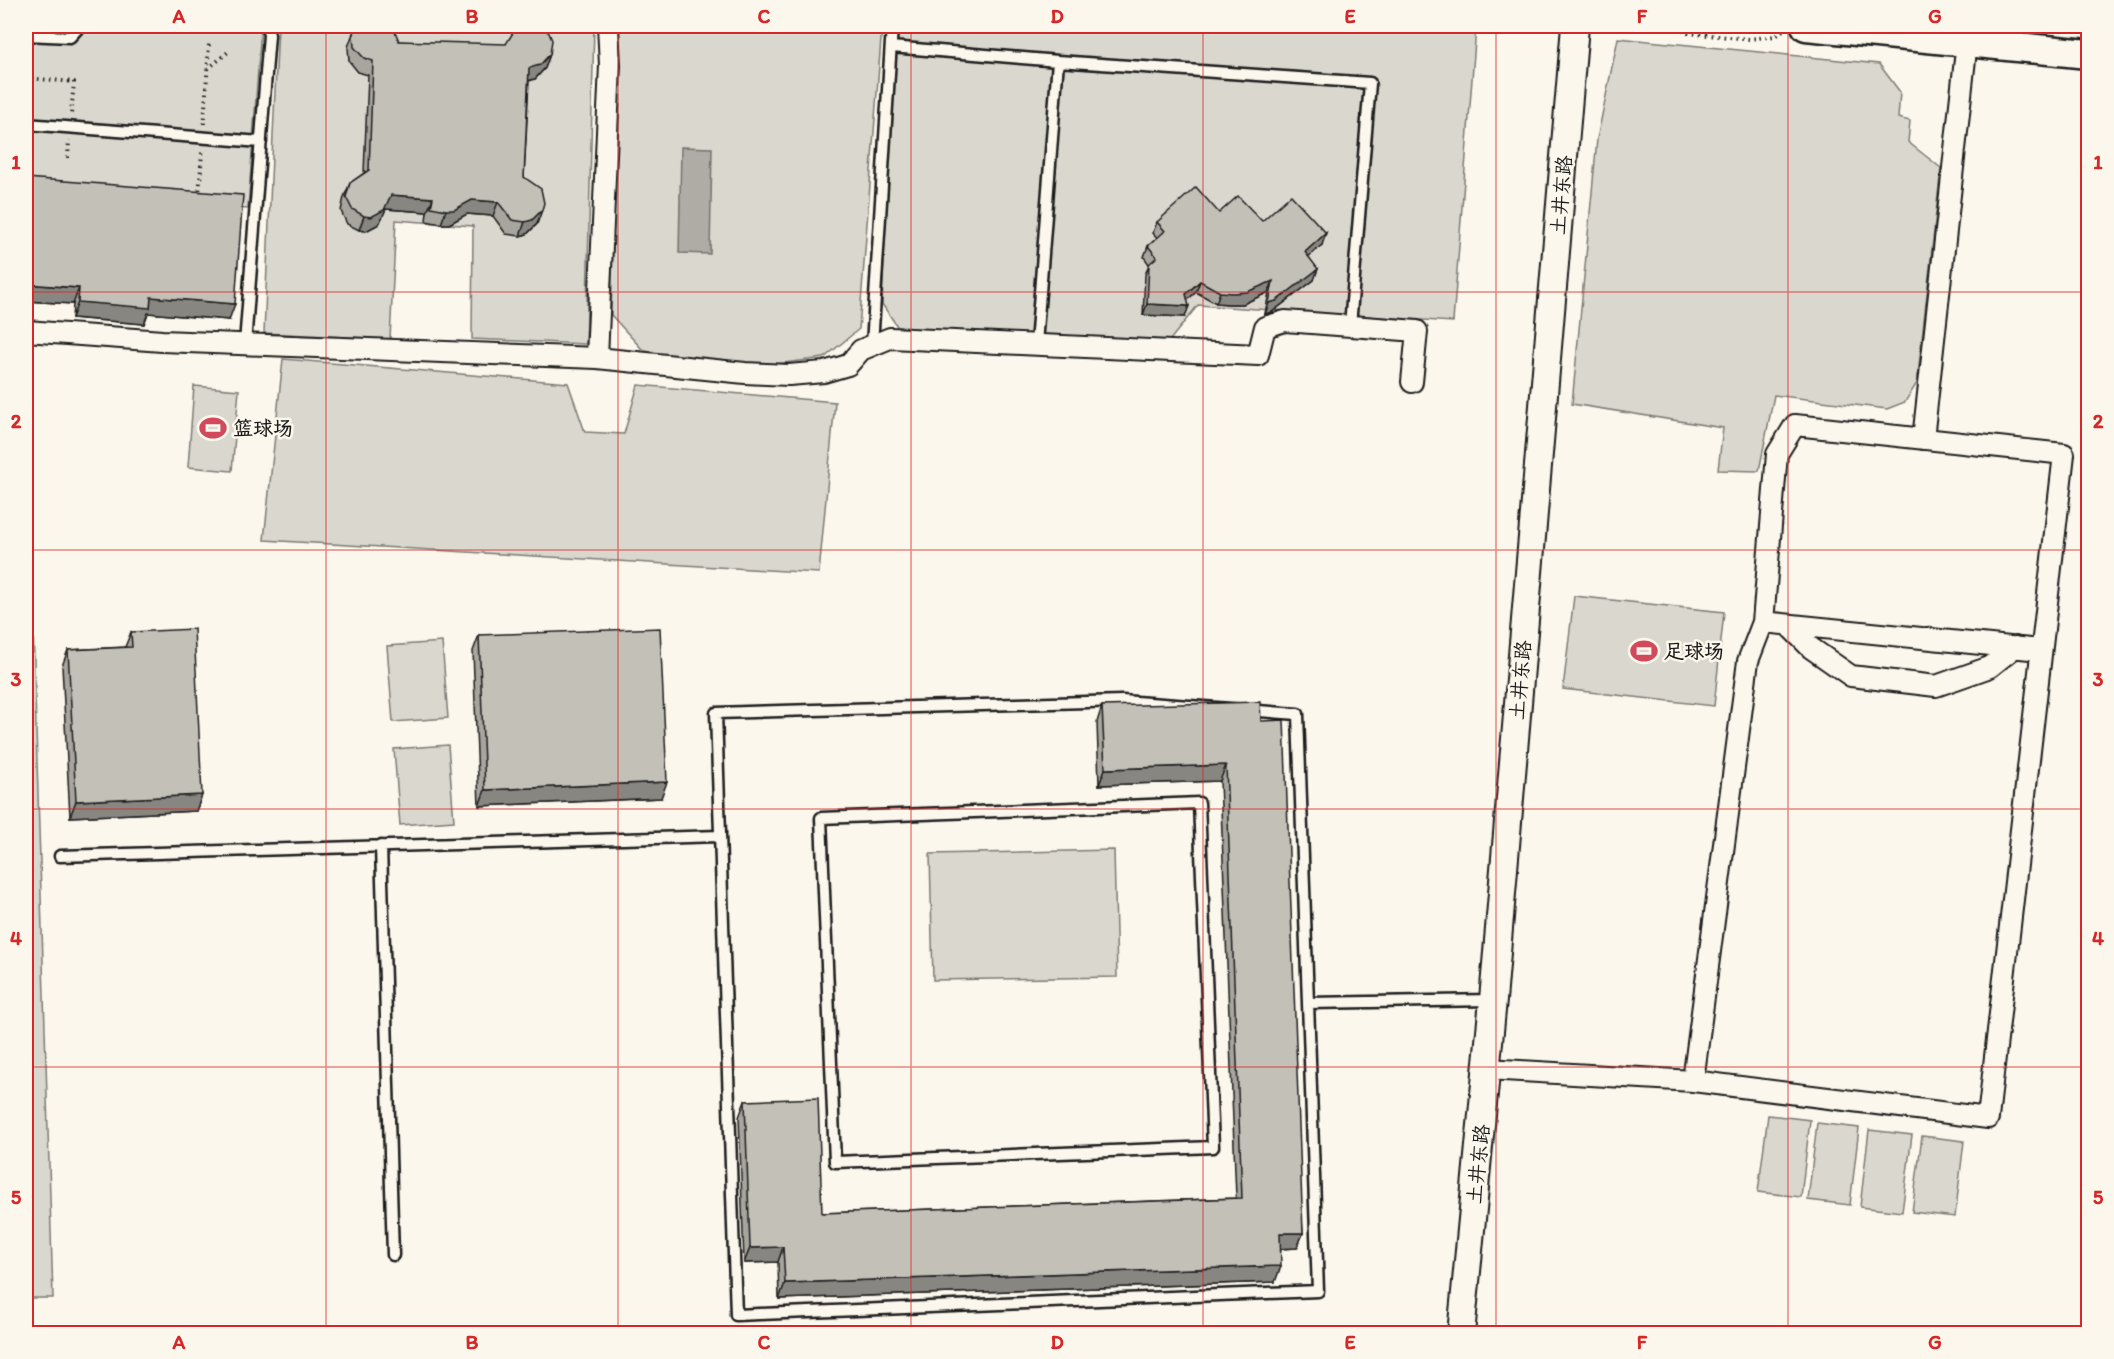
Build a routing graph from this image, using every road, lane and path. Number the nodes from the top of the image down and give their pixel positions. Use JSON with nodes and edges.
{"nodes":[{"id":1,"x":80,"y":26,"type":"edge"},
{"id":2,"x":267,"y":26,"type":"edge"},
{"id":3,"x":608,"y":26,"type":"edge"},
{"id":4,"x":892,"y":26,"type":"edge"},
{"id":5,"x":1575,"y":26,"type":"edge"},
{"id":6,"x":1678,"y":26,"type":"edge"},
{"id":7,"x":1788,"y":26,"type":"edge"},
{"id":8,"x":1806,"y":26,"type":"edge"},
{"id":9,"x":26,"y":35,"type":"edge"},
{"id":10,"x":1967,"y":41,"type":"junction"},
{"id":11,"x":891,"y":47,"type":"junction"},
{"id":12,"x":229,"y":51,"type":"dead end"},
{"id":13,"x":2088,"y":54,"type":"edge"},
{"id":14,"x":1059,"y":61,"type":"junction"},
{"id":15,"x":208,"y":69,"type":"dead end"},
{"id":16,"x":26,"y":78,"type":"edge"},
{"id":17,"x":26,"y":124,"type":"edge"},
{"id":18,"x":70,"y":128,"type":"junction"},
{"id":19,"x":261,"y":142,"type":"junction"},
{"id":20,"x":68,"y":158,"type":"dead end"},
{"id":21,"x":1350,"y":326,"type":"junction"},
{"id":22,"x":26,"y":331,"type":"edge"},
{"id":23,"x":245,"y":344,"type":"junction"},
{"id":24,"x":1036,"y":344,"type":"junction"},
{"id":25,"x":872,"y":345,"type":"junction"},
{"id":26,"x":597,"y":358,"type":"junction"},
{"id":27,"x":1412,"y":382,"type":"dead end"},
{"id":28,"x":1923,"y":439,"type":"junction"},
{"id":29,"x":1763,"y":622,"type":"junction"},
{"id":30,"x":1788,"y":625,"type":"junction"},
{"id":31,"x":2015,"y":647,"type":"junction"},
{"id":32,"x":2040,"y":650,"type":"junction"},
{"id":33,"x":720,"y":836,"type":"junction"},
{"id":34,"x":381,"y":846,"type":"junction"},
{"id":35,"x":60,"y":856,"type":"dead end"},
{"id":36,"x":1493,"y":1000,"type":"junction"},
{"id":37,"x":1308,"y":1003,"type":"junction"},
{"id":38,"x":1487,"y":1069,"type":"junction"},
{"id":39,"x":1693,"y":1081,"type":"junction"},
{"id":40,"x":1213,"y":1147,"type":"joint"},
{"id":41,"x":393,"y":1256,"type":"dead end"},
{"id":42,"x":1461,"y":1334,"type":"edge"}],
"edges":[{"from":1,"to":9,"type":"lane"},
{"from":2,"to":19,"type":"lane"},
{"from":3,"to":26,"type":"street"},
{"from":4,"to":11,"type":"lane"},
{"from":5,"to":36,"type":"street","name":"土井东路"},
{"from":6,"to":7,"type":"path"},
{"from":8,"to":10,"type":"main road"},
{"from":10,"to":13,"type":"main road"},
{"from":10,"to":28,"type":"street"},
{"from":11,"to":14,"type":"lane"},
{"from":11,"to":25,"type":"lane"},
{"from":12,"to":15,"type":"path"},
{"from":14,"to":21,"type":"lane"},
{"from":14,"to":24,"type":"lane"},
{"from":16,"to":18,"type":"path"},
{"from":17,"to":18,"type":"lane"},
{"from":18,"to":19,"type":"lane"},
{"from":18,"to":20,"type":"path"},
{"from":19,"to":23,"type":"lane"},
{"from":21,"to":24,"type":"street"},
{"from":21,"to":27,"type":"street"},
{"from":22,"to":23,"type":"street"},
{"from":23,"to":26,"type":"street"},
{"from":24,"to":25,"type":"street"},
{"from":25,"to":26,"type":"street"},
{"from":28,"to":29,"type":"street"},
{"from":28,"to":32,"type":"street"},
{"from":29,"to":30,"type":"street"},
{"from":29,"to":39,"type":"street"},
{"from":30,"to":31,"type":"street"},
{"from":30,"to":31,"type":"street"},
{"from":31,"to":32,"type":"street"},
{"from":32,"to":39,"type":"street"},
{"from":33,"to":34,"type":"lane"},
{"from":33,"to":37,"type":"lane"},
{"from":33,"to":37,"type":"lane"},
{"from":34,"to":35,"type":"lane"},
{"from":34,"to":41,"type":"lane"},
{"from":36,"to":37,"type":"lane"},
{"from":36,"to":38,"type":"street","name":"土井东路"},
{"from":38,"to":39,"type":"street"},
{"from":38,"to":42,"type":"street","name":"土井东路"},
{"from":40,"to":40,"type":"lane"}]}
